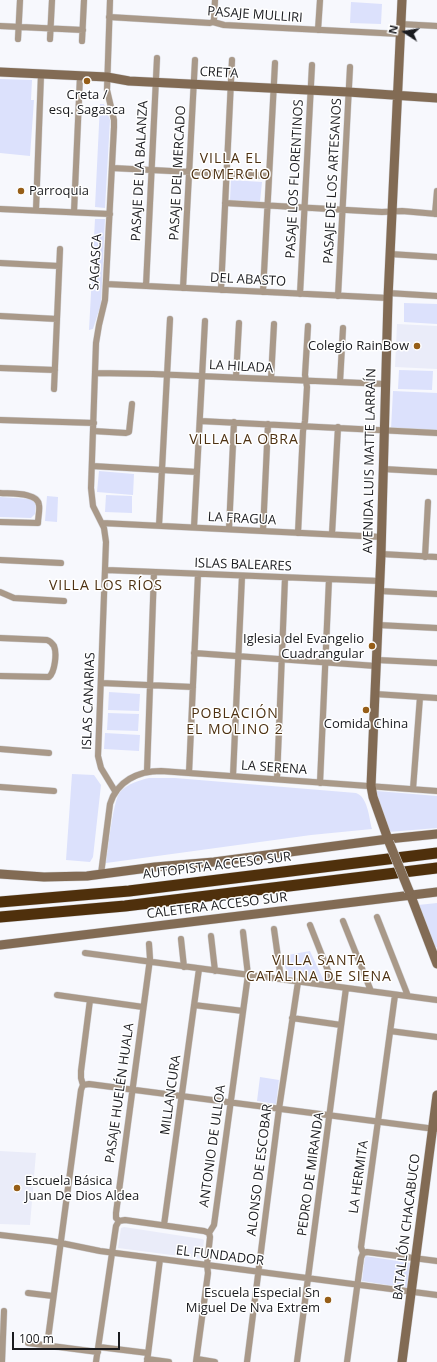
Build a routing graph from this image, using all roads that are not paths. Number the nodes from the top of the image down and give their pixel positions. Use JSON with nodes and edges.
{"nodes":[{"id":1,"x":20,"y":0,"type":"edge"},
{"id":2,"x":52,"y":0,"type":"edge"},
{"id":3,"x":84,"y":0,"type":"edge"},
{"id":4,"x":110,"y":0,"type":"edge"},
{"id":5,"x":215,"y":0,"type":"edge"},
{"id":6,"x":320,"y":0,"type":"edge"},
{"id":7,"x":402,"y":0,"type":"edge"},
{"id":8,"x":109,"y":17,"type":"junction"},
{"id":9,"x":213,"y":22,"type":"junction"},
{"id":10,"x":400,"y":24,"type":"junction"},
{"id":11,"x":0,"y":26,"type":"edge"},
{"id":12,"x":437,"y":26,"type":"edge"},
{"id":13,"x":18,"y":27,"type":"junction"},
{"id":14,"x":50,"y":28,"type":"junction"},
{"id":15,"x":83,"y":30,"type":"junction"},
{"id":16,"x":318,"y":30,"type":"junction"},
{"id":17,"x":400,"y":34,"type":"junction"},
{"id":18,"x":18,"y":38,"type":"dead end"},
{"id":19,"x":50,"y":39,"type":"dead end"},
{"id":20,"x":82,"y":41,"type":"dead end"},
{"id":21,"x":157,"y":58,"type":"dead end"},
{"id":22,"x":195,"y":60,"type":"dead end"},
{"id":23,"x":232,"y":60,"type":"dead end"},
{"id":24,"x":275,"y":63,"type":"dead end"},
{"id":25,"x":312,"y":65,"type":"dead end"},
{"id":26,"x":350,"y":67,"type":"dead end"},
{"id":27,"x":0,"y":72,"type":"edge"},
{"id":28,"x":41,"y":74,"type":"junction"},
{"id":29,"x":80,"y":76,"type":"junction"},
{"id":30,"x":107,"y":77,"type":"junction"},
{"id":31,"x":156,"y":83,"type":"junction"},
{"id":32,"x":194,"y":84,"type":"junction"},
{"id":33,"x":231,"y":86,"type":"junction"},
{"id":34,"x":274,"y":88,"type":"junction"},
{"id":35,"x":311,"y":90,"type":"junction"},
{"id":36,"x":348,"y":92,"type":"junction"},
{"id":37,"x":397,"y":95,"type":"junction"},
{"id":38,"x":437,"y":98,"type":"edge"},
{"id":39,"x":112,"y":168,"type":"junction"},
{"id":40,"x":152,"y":170,"type":"junction"},
{"id":41,"x":189,"y":172,"type":"junction"},
{"id":42,"x":227,"y":174,"type":"junction"},
{"id":43,"x":269,"y":176,"type":"junction"},
{"id":44,"x":437,"y":191,"type":"edge"},
{"id":45,"x":225,"y":203,"type":"junction"},
{"id":46,"x":267,"y":206,"type":"junction"},
{"id":47,"x":305,"y":208,"type":"junction"},
{"id":48,"x":0,"y":209,"type":"edge"},
{"id":49,"x":36,"y":210,"type":"junction"},
{"id":50,"x":342,"y":210,"type":"junction"},
{"id":51,"x":74,"y":212,"type":"junction"},
{"id":52,"x":392,"y":212,"type":"junction"},
{"id":53,"x":110,"y":214,"type":"junction"},
{"id":54,"x":436,"y":214,"type":"edge"},
{"id":55,"x":60,"y":249,"type":"dead end"},
{"id":56,"x":390,"y":254,"type":"junction"},
{"id":57,"x":437,"y":257,"type":"edge"},
{"id":58,"x":0,"y":263,"type":"edge"},
{"id":59,"x":59,"y":266,"type":"junction"},
{"id":60,"x":106,"y":284,"type":"junction"},
{"id":61,"x":146,"y":286,"type":"junction"},
{"id":62,"x":183,"y":288,"type":"junction"},
{"id":63,"x":221,"y":290,"type":"junction"},
{"id":64,"x":262,"y":292,"type":"junction"},
{"id":65,"x":300,"y":294,"type":"junction"},
{"id":66,"x":388,"y":295,"type":"junction"},
{"id":67,"x":338,"y":296,"type":"junction"},
{"id":68,"x":437,"y":296,"type":"edge"},
{"id":69,"x":0,"y":316,"type":"edge"},
{"id":70,"x":57,"y":319,"type":"junction"},
{"id":71,"x":170,"y":319,"type":"dead end"},
{"id":72,"x":205,"y":321,"type":"dead end"},
{"id":73,"x":239,"y":322,"type":"dead end"},
{"id":74,"x":274,"y":324,"type":"dead end"},
{"id":75,"x":308,"y":326,"type":"dead end"},
{"id":76,"x":343,"y":328,"type":"dead end"},
{"id":77,"x":0,"y":368,"type":"edge"},
{"id":78,"x":55,"y":370,"type":"junction"},
{"id":79,"x":95,"y":373,"type":"junction"},
{"id":80,"x":167,"y":374,"type":"junction"},
{"id":81,"x":202,"y":376,"type":"junction"},
{"id":82,"x":236,"y":378,"type":"junction"},
{"id":83,"x":271,"y":379,"type":"junction"},
{"id":84,"x":306,"y":381,"type":"junction"},
{"id":85,"x":340,"y":382,"type":"junction"},
{"id":86,"x":386,"y":384,"type":"junction"},
{"id":87,"x":54,"y":389,"type":"dead end"},
{"id":88,"x":132,"y":404,"type":"dead end"},
{"id":89,"x":0,"y":420,"type":"edge"},
{"id":90,"x":200,"y":421,"type":"junction"},
{"id":91,"x":234,"y":422,"type":"junction"},
{"id":92,"x":94,"y":424,"type":"junction"},
{"id":93,"x":268,"y":424,"type":"junction"},
{"id":94,"x":304,"y":426,"type":"junction"},
{"id":95,"x":338,"y":427,"type":"junction"},
{"id":96,"x":384,"y":430,"type":"junction"},
{"id":97,"x":93,"y":431,"type":"junction"},
{"id":98,"x":437,"y":433,"type":"edge"},
{"id":99,"x":92,"y":466,"type":"junction"},
{"id":100,"x":383,"y":469,"type":"junction"},
{"id":101,"x":162,"y":470,"type":"junction"},
{"id":102,"x":197,"y":472,"type":"junction"},
{"id":103,"x":437,"y":472,"type":"edge"},
{"id":104,"x":0,"y":493,"type":"edge"},
{"id":105,"x":428,"y":502,"type":"dead end"},
{"id":106,"x":0,"y":522,"type":"edge"},
{"id":107,"x":102,"y":523,"type":"junction"},
{"id":108,"x":159,"y":526,"type":"junction"},
{"id":109,"x":194,"y":527,"type":"junction"},
{"id":110,"x":229,"y":529,"type":"junction"},
{"id":111,"x":263,"y":531,"type":"junction"},
{"id":112,"x":298,"y":533,"type":"junction"},
{"id":113,"x":332,"y":534,"type":"junction"},
{"id":114,"x":382,"y":537,"type":"junction"},
{"id":115,"x":381,"y":554,"type":"junction"},
{"id":116,"x":425,"y":557,"type":"junction"},
{"id":117,"x":437,"y":557,"type":"edge"},
{"id":118,"x":0,"y":560,"type":"edge"},
{"id":119,"x":61,"y":563,"type":"dead end"},
{"id":120,"x":106,"y":570,"type":"junction"},
{"id":121,"x":154,"y":572,"type":"junction"},
{"id":122,"x":198,"y":574,"type":"junction"},
{"id":123,"x":242,"y":576,"type":"junction"},
{"id":124,"x":285,"y":578,"type":"junction"},
{"id":125,"x":328,"y":579,"type":"junction"},
{"id":126,"x":380,"y":581,"type":"junction"},
{"id":127,"x":380,"y":591,"type":"junction"},
{"id":128,"x":0,"y":592,"type":"edge"},
{"id":129,"x":437,"y":594,"type":"edge"},
{"id":130,"x":64,"y":601,"type":"dead end"},
{"id":131,"x":378,"y":625,"type":"junction"},
{"id":132,"x":437,"y":628,"type":"edge"},
{"id":133,"x":0,"y":638,"type":"edge"},
{"id":134,"x":194,"y":653,"type":"junction"},
{"id":135,"x":238,"y":656,"type":"junction"},
{"id":136,"x":282,"y":660,"type":"junction"},
{"id":137,"x":325,"y":663,"type":"junction"},
{"id":138,"x":376,"y":663,"type":"junction"},
{"id":139,"x":437,"y":663,"type":"edge"},
{"id":140,"x":0,"y":676,"type":"edge"},
{"id":141,"x":101,"y":683,"type":"junction"},
{"id":142,"x":150,"y":685,"type":"junction"},
{"id":143,"x":193,"y":687,"type":"junction"},
{"id":144,"x":375,"y":694,"type":"junction"},
{"id":145,"x":420,"y":697,"type":"junction"},
{"id":146,"x":437,"y":698,"type":"edge"},
{"id":147,"x":0,"y":749,"type":"edge"},
{"id":148,"x":49,"y":753,"type":"dead end"},
{"id":149,"x":147,"y":772,"type":"junction"},
{"id":150,"x":189,"y":773,"type":"junction"},
{"id":151,"x":232,"y":776,"type":"junction"},
{"id":152,"x":277,"y":779,"type":"junction"},
{"id":153,"x":320,"y":782,"type":"junction"},
{"id":154,"x":371,"y":786,"type":"junction"},
{"id":155,"x":0,"y":787,"type":"edge"},
{"id":156,"x":413,"y":790,"type":"junction"},
{"id":157,"x":54,"y":791,"type":"dead end"},
{"id":158,"x":115,"y":791,"type":"junction"},
{"id":159,"x":437,"y":791,"type":"edge"},
{"id":160,"x":437,"y":834,"type":"edge"},
{"id":161,"x":388,"y":841,"type":"junction"},
{"id":162,"x":437,"y":853,"type":"edge"},
{"id":163,"x":437,"y":868,"type":"edge"},
{"id":164,"x":0,"y":874,"type":"edge"},
{"id":165,"x":101,"y":874,"type":"junction"},
{"id":166,"x":437,"y":892,"type":"edge"},
{"id":167,"x":410,"y":894,"type":"junction"},
{"id":168,"x":0,"y":902,"type":"edge"},
{"id":169,"x":0,"y":917,"type":"edge"},
{"id":170,"x":377,"y":917,"type":"dead end"},
{"id":171,"x":343,"y":921,"type":"dead end"},
{"id":172,"x":310,"y":925,"type":"dead end"},
{"id":173,"x":274,"y":929,"type":"dead end"},
{"id":174,"x":243,"y":932,"type":"dead end"},
{"id":175,"x":211,"y":936,"type":"dead end"},
{"id":176,"x":181,"y":940,"type":"dead end"},
{"id":177,"x":149,"y":944,"type":"dead end"},
{"id":178,"x":0,"y":945,"type":"edge"},
{"id":179,"x":434,"y":949,"type":"edge"},
{"id":180,"x":85,"y":954,"type":"dead end"},
{"id":181,"x":149,"y":962,"type":"junction"},
{"id":182,"x":437,"y":964,"type":"edge"},
{"id":183,"x":184,"y":967,"type":"junction"},
{"id":184,"x":199,"y":969,"type":"junction"},
{"id":185,"x":215,"y":971,"type":"junction"},
{"id":186,"x":248,"y":975,"type":"junction"},
{"id":187,"x":281,"y":979,"type":"junction"},
{"id":188,"x":298,"y":982,"type":"junction"},
{"id":189,"x":334,"y":986,"type":"junction"},
{"id":190,"x":346,"y":988,"type":"junction"},
{"id":191,"x":371,"y":991,"type":"junction"},
{"id":192,"x":57,"y":995,"type":"dead end"},
{"id":193,"x":395,"y":995,"type":"junction"},
{"id":194,"x":408,"y":996,"type":"junction"},
{"id":195,"x":90,"y":1000,"type":"junction"},
{"id":196,"x":437,"y":1000,"type":"edge"},
{"id":197,"x":194,"y":1005,"type":"junction"},
{"id":198,"x":143,"y":1007,"type":"junction"},
{"id":199,"x":243,"y":1011,"type":"junction"},
{"id":200,"x":292,"y":1018,"type":"junction"},
{"id":201,"x":342,"y":1025,"type":"junction"},
{"id":202,"x":390,"y":1031,"type":"junction"},
{"id":203,"x":437,"y":1037,"type":"edge"},
{"id":204,"x":83,"y":1085,"type":"junction"},
{"id":205,"x":132,"y":1089,"type":"junction"},
{"id":206,"x":437,"y":1095,"type":"edge"},
{"id":207,"x":182,"y":1096,"type":"junction"},
{"id":208,"x":231,"y":1102,"type":"junction"},
{"id":209,"x":279,"y":1109,"type":"junction"},
{"id":210,"x":330,"y":1115,"type":"junction"},
{"id":211,"x":378,"y":1122,"type":"junction"},
{"id":212,"x":435,"y":1129,"type":"edge"},
{"id":213,"x":119,"y":1221,"type":"junction"},
{"id":214,"x":164,"y":1225,"type":"junction"},
{"id":215,"x":209,"y":1233,"type":"junction"},
{"id":216,"x":0,"y":1235,"type":"edge"},
{"id":217,"x":60,"y":1243,"type":"junction"},
{"id":218,"x":112,"y":1253,"type":"junction"},
{"id":219,"x":363,"y":1254,"type":"junction"},
{"id":220,"x":416,"y":1258,"type":"junction"},
{"id":221,"x":160,"y":1259,"type":"junction"},
{"id":222,"x":437,"y":1261,"type":"edge"},
{"id":223,"x":207,"y":1265,"type":"junction"},
{"id":224,"x":258,"y":1272,"type":"junction"},
{"id":225,"x":308,"y":1278,"type":"junction"},
{"id":226,"x":357,"y":1285,"type":"junction"},
{"id":227,"x":411,"y":1292,"type":"junction"},
{"id":228,"x":28,"y":1293,"type":"dead end"},
{"id":229,"x":437,"y":1295,"type":"edge"},
{"id":230,"x":53,"y":1296,"type":"junction"},
{"id":231,"x":4,"y":1311,"type":"dead end"},
{"id":232,"x":2,"y":1323,"type":"edge"},
{"id":233,"x":28,"y":1343,"type":"dead end"},
{"id":234,"x":47,"y":1346,"type":"junction"},
{"id":235,"x":98,"y":1349,"type":"junction"},
{"id":236,"x":147,"y":1358,"type":"edge"},
{"id":237,"x":196,"y":1361,"type":"edge"},
{"id":238,"x":1,"y":1362,"type":"edge"},
{"id":239,"x":96,"y":1362,"type":"edge"},
{"id":240,"x":169,"y":1362,"type":"edge"},
{"id":241,"x":215,"y":1362,"type":"edge"},
{"id":242,"x":247,"y":1362,"type":"edge"},
{"id":243,"x":297,"y":1362,"type":"edge"},
{"id":244,"x":347,"y":1362,"type":"edge"},
{"id":245,"x":402,"y":1362,"type":"edge"}],
"edges":[{"from":1,"to":13,"type":"street"},
{"from":2,"to":14,"type":"street"},
{"from":3,"to":15,"type":"street"},
{"from":4,"to":8,"type":"street","name":"SAGASCA"},
{"from":5,"to":9,"type":"street"},
{"from":6,"to":16,"type":"street"},
{"from":7,"to":10,"type":"street","name":"AVENIDA LUIS MATTE LARRAÍN"},
{"from":8,"to":9,"type":"street","name":"PASAJE MULLIRI"},
{"from":8,"to":30,"type":"street","name":"SAGASCA"},
{"from":9,"to":16,"type":"street","name":"PASAJE MULLIRI"},
{"from":10,"to":12,"type":"street"},
{"from":10,"to":17,"type":"street","name":"AVENIDA LUIS MATTE LARRAÍN"},
{"from":11,"to":13,"type":"street"},
{"from":13,"to":14,"type":"street"},
{"from":13,"to":18,"type":"street"},
{"from":14,"to":15,"type":"street"},
{"from":14,"to":19,"type":"street"},
{"from":15,"to":20,"type":"street"},
{"from":16,"to":17,"type":"street","name":"PASAJE MULLIRI"},
{"from":17,"to":37,"type":"street","name":"AVENIDA LUIS MATTE LARRAÍN"},
{"from":21,"to":31,"type":"street","name":"PASAJE DE LA BALANZA"},
{"from":22,"to":32,"type":"street","name":"PASAJE DEL MERCADO"},
{"from":23,"to":33,"type":"street"},
{"from":24,"to":34,"type":"street"},
{"from":25,"to":35,"type":"street","name":"PASAJE LOS FLORENTINOS"},
{"from":26,"to":36,"type":"street","name":"PASAJE DE LOS ARTESANOS"},
{"from":27,"to":28,"type":"street","name":"CRETA"},
{"from":28,"to":29,"type":"street","name":"CRETA"},
{"from":28,"to":49,"type":"street"},
{"from":29,"to":30,"type":"street","name":"CRETA"},
{"from":29,"to":51,"type":"street"},
{"from":30,"to":31,"type":"street","name":"CRETA"},
{"from":30,"to":39,"type":"street","name":"SAGASCA"},
{"from":31,"to":32,"type":"street","name":"CRETA"},
{"from":31,"to":40,"type":"street","name":"PASAJE DE LA BALANZA"},
{"from":32,"to":33,"type":"street","name":"CRETA"},
{"from":32,"to":41,"type":"street","name":"PASAJE DEL MERCADO"},
{"from":33,"to":34,"type":"street","name":"CRETA"},
{"from":33,"to":42,"type":"street"},
{"from":34,"to":35,"type":"street","name":"CRETA"},
{"from":34,"to":43,"type":"street"},
{"from":35,"to":36,"type":"street","name":"CRETA"},
{"from":35,"to":47,"type":"street","name":"PASAJE LOS FLORENTINOS"},
{"from":36,"to":37,"type":"street","name":"CRETA"},
{"from":36,"to":50,"type":"street","name":"PASAJE DE LOS ARTESANOS"},
{"from":37,"to":38,"type":"street","name":"CRETA"},
{"from":37,"to":52,"type":"street","name":"AVENIDA LUIS MATTE LARRAÍN"},
{"from":39,"to":40,"type":"street"},
{"from":39,"to":53,"type":"street","name":"SAGASCA"},
{"from":40,"to":41,"type":"street"},
{"from":40,"to":61,"type":"street","name":"PASAJE DE LA BALANZA"},
{"from":41,"to":42,"type":"street"},
{"from":41,"to":62,"type":"street","name":"PASAJE DEL MERCADO"},
{"from":42,"to":43,"type":"street"},
{"from":42,"to":45,"type":"street"},
{"from":43,"to":46,"type":"street"},
{"from":44,"to":54,"type":"street"},
{"from":45,"to":46,"type":"street"},
{"from":45,"to":63,"type":"street"},
{"from":46,"to":47,"type":"street"},
{"from":46,"to":64,"type":"street"},
{"from":47,"to":50,"type":"street"},
{"from":47,"to":65,"type":"street","name":"PASAJE LOS FLORENTINOS"},
{"from":48,"to":49,"type":"street"},
{"from":49,"to":51,"type":"street"},
{"from":50,"to":52,"type":"street"},
{"from":50,"to":67,"type":"street","name":"PASAJE DE LOS ARTESANOS"},
{"from":51,"to":53,"type":"street"},
{"from":52,"to":54,"type":"street"},
{"from":52,"to":56,"type":"street","name":"AVENIDA LUIS MATTE LARRAÍN"},
{"from":53,"to":60,"type":"street","name":"SAGASCA"},
{"from":55,"to":59,"type":"street"},
{"from":56,"to":57,"type":"street"},
{"from":56,"to":66,"type":"street","name":"AVENIDA LUIS MATTE LARRAÍN"},
{"from":58,"to":59,"type":"street"},
{"from":59,"to":70,"type":"street"},
{"from":60,"to":61,"type":"street","name":"DEL ABASTO"},
{"from":60,"to":79,"type":"street","name":"SAGASCA"},
{"from":61,"to":62,"type":"street","name":"DEL ABASTO"},
{"from":62,"to":63,"type":"street","name":"DEL ABASTO"},
{"from":63,"to":64,"type":"street","name":"DEL ABASTO"},
{"from":64,"to":65,"type":"street","name":"DEL ABASTO"},
{"from":65,"to":67,"type":"street","name":"DEL ABASTO"},
{"from":66,"to":67,"type":"street","name":"DEL ABASTO"},
{"from":66,"to":68,"type":"street","name":"DEL ABASTO"},
{"from":66,"to":86,"type":"street","name":"AVENIDA LUIS MATTE LARRAÍN"},
{"from":69,"to":70,"type":"street"},
{"from":70,"to":78,"type":"street"},
{"from":71,"to":80,"type":"street"},
{"from":72,"to":81,"type":"street"},
{"from":73,"to":82,"type":"street"},
{"from":74,"to":83,"type":"street"},
{"from":75,"to":84,"type":"street"},
{"from":76,"to":85,"type":"street"},
{"from":77,"to":78,"type":"street"},
{"from":78,"to":87,"type":"street"},
{"from":79,"to":80,"type":"street","name":"LA HILADA"},
{"from":79,"to":92,"type":"street","name":"SAGASCA"},
{"from":80,"to":81,"type":"street","name":"LA HILADA"},
{"from":80,"to":101,"type":"street"},
{"from":81,"to":82,"type":"street","name":"LA HILADA"},
{"from":81,"to":90,"type":"street"},
{"from":82,"to":83,"type":"street","name":"LA HILADA"},
{"from":83,"to":84,"type":"street","name":"LA HILADA"},
{"from":84,"to":85,"type":"street","name":"LA HILADA"},
{"from":84,"to":94,"type":"street"},
{"from":85,"to":86,"type":"street","name":"LA HILADA"},
{"from":86,"to":96,"type":"street","name":"AVENIDA LUIS MATTE LARRAÍN"},
{"from":88,"to":97,"type":"street"},
{"from":89,"to":92,"type":"street"},
{"from":90,"to":91,"type":"street"},
{"from":90,"to":102,"type":"street"},
{"from":91,"to":93,"type":"street"},
{"from":91,"to":110,"type":"street"},
{"from":92,"to":97,"type":"street","name":"SAGASCA"},
{"from":93,"to":94,"type":"street"},
{"from":93,"to":111,"type":"street"},
{"from":94,"to":95,"type":"street"},
{"from":94,"to":112,"type":"street"},
{"from":95,"to":96,"type":"street"},
{"from":95,"to":113,"type":"street"},
{"from":96,"to":98,"type":"street"},
{"from":96,"to":100,"type":"street","name":"AVENIDA LUIS MATTE LARRAÍN"},
{"from":97,"to":99,"type":"street","name":"SAGASCA"},
{"from":99,"to":101,"type":"street"},
{"from":99,"to":107,"type":"street","name":"SAGASCA"},
{"from":100,"to":103,"type":"street"},
{"from":100,"to":114,"type":"street","name":"AVENIDA LUIS MATTE LARRAÍN"},
{"from":101,"to":102,"type":"street"},
{"from":101,"to":108,"type":"street"},
{"from":102,"to":109,"type":"street"},
{"from":104,"to":106,"type":"street"},
{"from":105,"to":116,"type":"street"},
{"from":107,"to":108,"type":"street","name":"LA FRAGUA"},
{"from":107,"to":120,"type":"street","name":"ISLAS CANARIAS"},
{"from":108,"to":109,"type":"street","name":"LA FRAGUA"},
{"from":109,"to":110,"type":"street","name":"LA FRAGUA"},
{"from":110,"to":111,"type":"street","name":"LA FRAGUA"},
{"from":111,"to":112,"type":"street","name":"LA FRAGUA"},
{"from":112,"to":113,"type":"street","name":"LA FRAGUA"},
{"from":113,"to":114,"type":"street","name":"LA FRAGUA"},
{"from":114,"to":115,"type":"street","name":"AVENIDA LUIS MATTE LARRAÍN"},
{"from":115,"to":116,"type":"street"},
{"from":115,"to":126,"type":"street","name":"AVENIDA LUIS MATTE LARRAÍN"},
{"from":116,"to":117,"type":"street"},
{"from":118,"to":119,"type":"street"},
{"from":120,"to":121,"type":"street","name":"ISLAS BALEARES"},
{"from":120,"to":141,"type":"street","name":"ISLAS CANARIAS"},
{"from":121,"to":122,"type":"street","name":"ISLAS BALEARES"},
{"from":121,"to":142,"type":"street"},
{"from":122,"to":123,"type":"street","name":"ISLAS BALEARES"},
{"from":122,"to":134,"type":"street"},
{"from":123,"to":124,"type":"street","name":"ISLAS BALEARES"},
{"from":123,"to":135,"type":"street"},
{"from":124,"to":125,"type":"street","name":"ISLAS BALEARES"},
{"from":124,"to":136,"type":"street"},
{"from":125,"to":126,"type":"street","name":"ISLAS BALEARES"},
{"from":125,"to":137,"type":"street"},
{"from":126,"to":127,"type":"street","name":"AVENIDA LUIS MATTE LARRAÍN"},
{"from":127,"to":129,"type":"street"},
{"from":127,"to":131,"type":"street","name":"AVENIDA LUIS MATTE LARRAÍN"},
{"from":128,"to":130,"type":"street"},
{"from":131,"to":132,"type":"street"},
{"from":131,"to":138,"type":"street","name":"AVENIDA LUIS MATTE LARRAÍN"},
{"from":133,"to":140,"type":"street"},
{"from":134,"to":135,"type":"street"},
{"from":134,"to":143,"type":"street"},
{"from":135,"to":136,"type":"street"},
{"from":135,"to":151,"type":"street"},
{"from":136,"to":137,"type":"street"},
{"from":136,"to":152,"type":"street"},
{"from":137,"to":138,"type":"street"},
{"from":137,"to":153,"type":"street"},
{"from":138,"to":139,"type":"street"},
{"from":138,"to":144,"type":"street","name":"AVENIDA LUIS MATTE LARRAÍN"},
{"from":141,"to":142,"type":"street"},
{"from":141,"to":158,"type":"street","name":"ISLAS CANARIAS"},
{"from":142,"to":143,"type":"street"},
{"from":142,"to":149,"type":"street"},
{"from":143,"to":150,"type":"street"},
{"from":144,"to":145,"type":"street"},
{"from":144,"to":154,"type":"street","name":"AVENIDA LUIS MATTE LARRAÍN"},
{"from":145,"to":146,"type":"street"},
{"from":145,"to":156,"type":"street"},
{"from":147,"to":148,"type":"street"},
{"from":149,"to":150,"type":"street","name":"LA SERENA"},
{"from":149,"to":158,"type":"street","name":"LA SERENA"},
{"from":150,"to":151,"type":"street","name":"LA SERENA"},
{"from":151,"to":152,"type":"street","name":"LA SERENA"},
{"from":152,"to":153,"type":"street","name":"LA SERENA"},
{"from":153,"to":154,"type":"street","name":"LA SERENA"},
{"from":154,"to":156,"type":"street","name":"LA SERENA"},
{"from":154,"to":161,"type":"street","name":"AVENIDA LUIS MATTE LARRAÍN"},
{"from":155,"to":157,"type":"street"},
{"from":156,"to":159,"type":"street","name":"LA SERENA"},
{"from":158,"to":165,"type":"street"},
{"from":160,"to":161,"type":"street"},
{"from":161,"to":165,"type":"street"},
{"from":161,"to":167,"type":"street","name":"AVENIDA LUIS MATTE LARRAÍN","bridge":true},
{"from":162,"to":168,"type":"highway","name":"AUTOPISTA ACCESO SUR"},
{"from":163,"to":169,"type":"highway"},
{"from":164,"to":165,"type":"street"},
{"from":166,"to":167,"type":"street","name":"CALETERA ACCESO SUR"},
{"from":167,"to":178,"type":"street","name":"CALETERA ACCESO SUR"},
{"from":167,"to":179,"type":"street"},
{"from":170,"to":194,"type":"street"},
{"from":171,"to":191,"type":"street"},
{"from":172,"to":189,"type":"street"},
{"from":173,"to":187,"type":"street"},
{"from":174,"to":186,"type":"street","name":"ANTONIO DE ULLOA"},
{"from":175,"to":185,"type":"street"},
{"from":176,"to":183,"type":"street"},
{"from":177,"to":181,"type":"street","name":"PASAJE HUELÉN HUALA"},
{"from":179,"to":182,"type":"street"},
{"from":180,"to":181,"type":"street"},
{"from":181,"to":183,"type":"street"},
{"from":181,"to":198,"type":"street","name":"PASAJE HUELÉN HUALA"},
{"from":183,"to":184,"type":"street"},
{"from":184,"to":185,"type":"street"},
{"from":184,"to":197,"type":"street","name":"MILLANCURA"},
{"from":185,"to":186,"type":"street"},
{"from":186,"to":187,"type":"street"},
{"from":186,"to":199,"type":"street","name":"ANTONIO DE ULLOA"},
{"from":187,"to":188,"type":"street"},
{"from":188,"to":189,"type":"street"},
{"from":188,"to":200,"type":"street","name":"ALONSO DE ESCOBAR"},
{"from":189,"to":190,"type":"street"},
{"from":190,"to":191,"type":"street"},
{"from":190,"to":201,"type":"street","name":"PEDRO DE MIRANDA"},
{"from":191,"to":193,"type":"street"},
{"from":192,"to":195,"type":"street"},
{"from":193,"to":194,"type":"street"},
{"from":193,"to":202,"type":"street","name":"LA HERMITA"},
{"from":194,"to":196,"type":"street"},
{"from":195,"to":198,"type":"street"},
{"from":195,"to":204,"type":"street"},
{"from":197,"to":199,"type":"street"},
{"from":197,"to":207,"type":"street","name":"MILLANCURA"},
{"from":198,"to":205,"type":"street","name":"PASAJE HUELÉN HUALA"},
{"from":199,"to":208,"type":"street","name":"ANTONIO DE ULLOA"},
{"from":200,"to":201,"type":"street"},
{"from":200,"to":209,"type":"street","name":"ALONSO DE ESCOBAR"},
{"from":201,"to":210,"type":"street","name":"PEDRO DE MIRANDA"},
{"from":202,"to":203,"type":"street"},
{"from":202,"to":211,"type":"street","name":"LA HERMITA"},
{"from":204,"to":205,"type":"street"},
{"from":204,"to":217,"type":"street"},
{"from":205,"to":207,"type":"street"},
{"from":205,"to":213,"type":"street","name":"PASAJE HUELÉN HUALA"},
{"from":206,"to":212,"type":"street","name":"BATALLÓN CHACABUCO"},
{"from":207,"to":208,"type":"street"},
{"from":207,"to":214,"type":"street","name":"MILLANCURA"},
{"from":208,"to":209,"type":"street"},
{"from":208,"to":215,"type":"street","name":"ANTONIO DE ULLOA"},
{"from":209,"to":210,"type":"street"},
{"from":209,"to":224,"type":"street","name":"ALONSO DE ESCOBAR"},
{"from":210,"to":211,"type":"street"},
{"from":210,"to":225,"type":"street","name":"PEDRO DE MIRANDA"},
{"from":211,"to":212,"type":"street"},
{"from":211,"to":219,"type":"street","name":"LA HERMITA"},
{"from":212,"to":220,"type":"street","name":"BATALLÓN CHACABUCO"},
{"from":213,"to":214,"type":"street"},
{"from":213,"to":218,"type":"street","name":"PASAJE HUELÉN HUALA"},
{"from":214,"to":215,"type":"street"},
{"from":215,"to":223,"type":"street","name":"ANTONIO DE ULLOA"},
{"from":216,"to":217,"type":"street","name":"EL FUNDADOR"},
{"from":217,"to":218,"type":"street","name":"EL FUNDADOR"},
{"from":217,"to":230,"type":"street"},
{"from":218,"to":221,"type":"street","name":"EL FUNDADOR"},
{"from":218,"to":235,"type":"street","name":"PASAJE HUELÉN HUALA"},
{"from":219,"to":220,"type":"street"},
{"from":219,"to":226,"type":"street","name":"LA HERMITA"},
{"from":220,"to":222,"type":"street"},
{"from":220,"to":227,"type":"street","name":"BATALLÓN CHACABUCO"},
{"from":221,"to":223,"type":"street","name":"EL FUNDADOR"},
{"from":221,"to":236,"type":"street"},
{"from":223,"to":224,"type":"street","name":"EL FUNDADOR"},
{"from":223,"to":237,"type":"street","name":"ANTONIO DE ULLOA"},
{"from":224,"to":225,"type":"street","name":"EL FUNDADOR"},
{"from":224,"to":242,"type":"street","name":"ALONSO DE ESCOBAR"},
{"from":225,"to":226,"type":"street","name":"EL FUNDADOR"},
{"from":225,"to":243,"type":"street","name":"PEDRO DE MIRANDA"},
{"from":226,"to":227,"type":"street","name":"EL FUNDADOR"},
{"from":226,"to":244,"type":"street","name":"LA HERMITA"},
{"from":227,"to":229,"type":"street","name":"EL FUNDADOR"},
{"from":227,"to":245,"type":"street","name":"BATALLÓN CHACABUCO"},
{"from":228,"to":230,"type":"street"},
{"from":230,"to":234,"type":"street"},
{"from":231,"to":232,"type":"street"},
{"from":232,"to":238,"type":"street"},
{"from":233,"to":234,"type":"street"},
{"from":234,"to":235,"type":"street"},
{"from":235,"to":236,"type":"street"},
{"from":235,"to":239,"type":"street","name":"PASAJE HUELÉN HUALA"},
{"from":236,"to":240,"type":"street"},
{"from":237,"to":241,"type":"street"}]}
